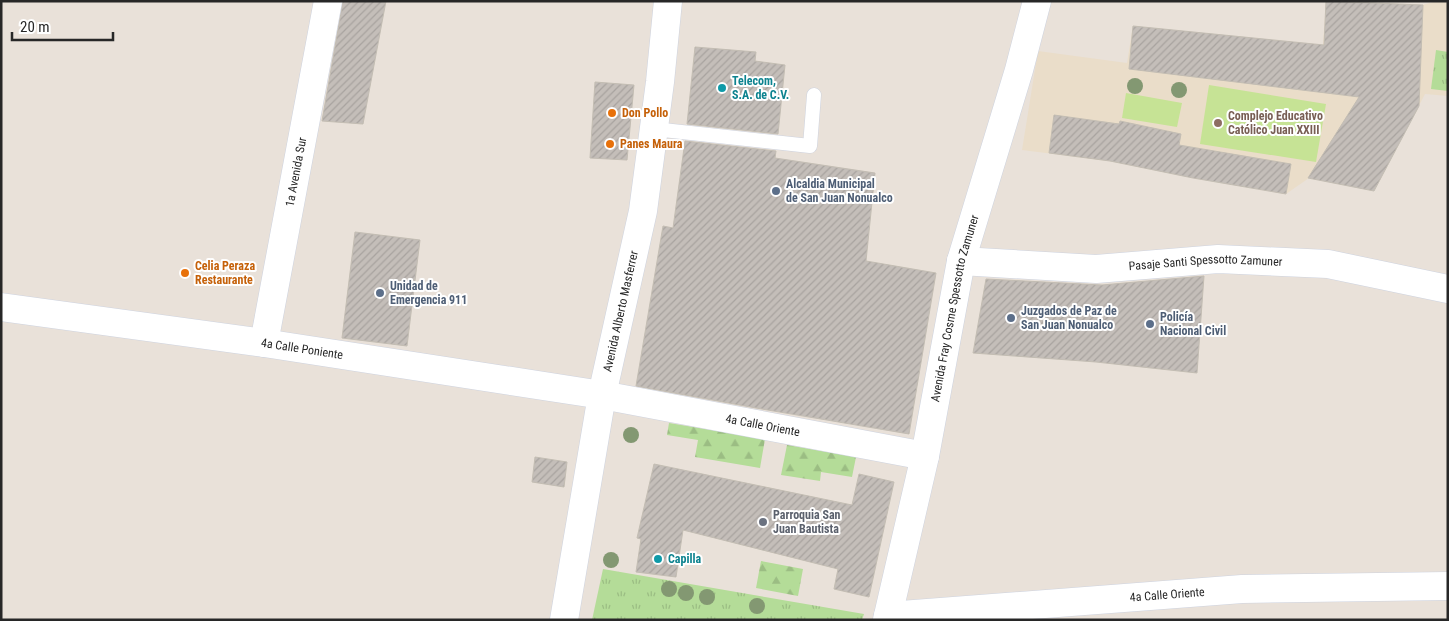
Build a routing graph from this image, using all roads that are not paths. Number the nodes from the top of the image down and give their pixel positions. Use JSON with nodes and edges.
{"nodes":[{"id":1,"x":328,"y":1,"type":"edge"},
{"id":2,"x":668,"y":1,"type":"edge"},
{"id":3,"x":1036,"y":1,"type":"edge"},
{"id":4,"x":814,"y":95,"type":"dead end"},
{"id":5,"x":654,"y":129,"type":"junction"},
{"id":6,"x":961,"y":261,"type":"junction"},
{"id":7,"x":1448,"y":289,"type":"edge"},
{"id":8,"x":1,"y":307,"type":"edge"},
{"id":9,"x":264,"y":343,"type":"junction"},
{"id":10,"x":602,"y":395,"type":"junction"},
{"id":11,"x":925,"y":456,"type":"junction"},
{"id":12,"x":1448,"y":586,"type":"edge"},
{"id":13,"x":1114,"y":610,"type":"edge"},
{"id":14,"x":888,"y":618,"type":"edge"},
{"id":15,"x":564,"y":620,"type":"edge"}],
"edges":[{"from":1,"to":9,"type":"street","name":"1a Avenida Sur"},
{"from":2,"to":5,"type":"street","name":"Avenida Alberto Masferrer"},
{"from":3,"to":6,"type":"street","name":"Avenida Fray Cosme Spessotto Zamuner"},
{"from":4,"to":5,"type":"lane"},
{"from":5,"to":10,"type":"street","name":"Avenida Alberto Masferrer"},
{"from":6,"to":7,"type":"street","name":"Pasaje Santi Spessotto Zamuner"},
{"from":6,"to":11,"type":"street","name":"Avenida Fray Cosme Spessotto Zamuner"},
{"from":8,"to":9,"type":"street","name":"4a Calle Poniente"},
{"from":9,"to":10,"type":"street","name":"4a Calle Poniente"},
{"from":10,"to":11,"type":"street","name":"4a Calle Oriente"},
{"from":10,"to":15,"type":"street","name":"Avenida Alberto Masferrer"},
{"from":11,"to":14,"type":"street","name":"Avenida Fray Cosme Spessotto Zamuner"},
{"from":12,"to":13,"type":"street","name":"4a Calle Oriente"},
{"from":13,"to":14,"type":"street","name":"4a Calle Oriente"}]}
